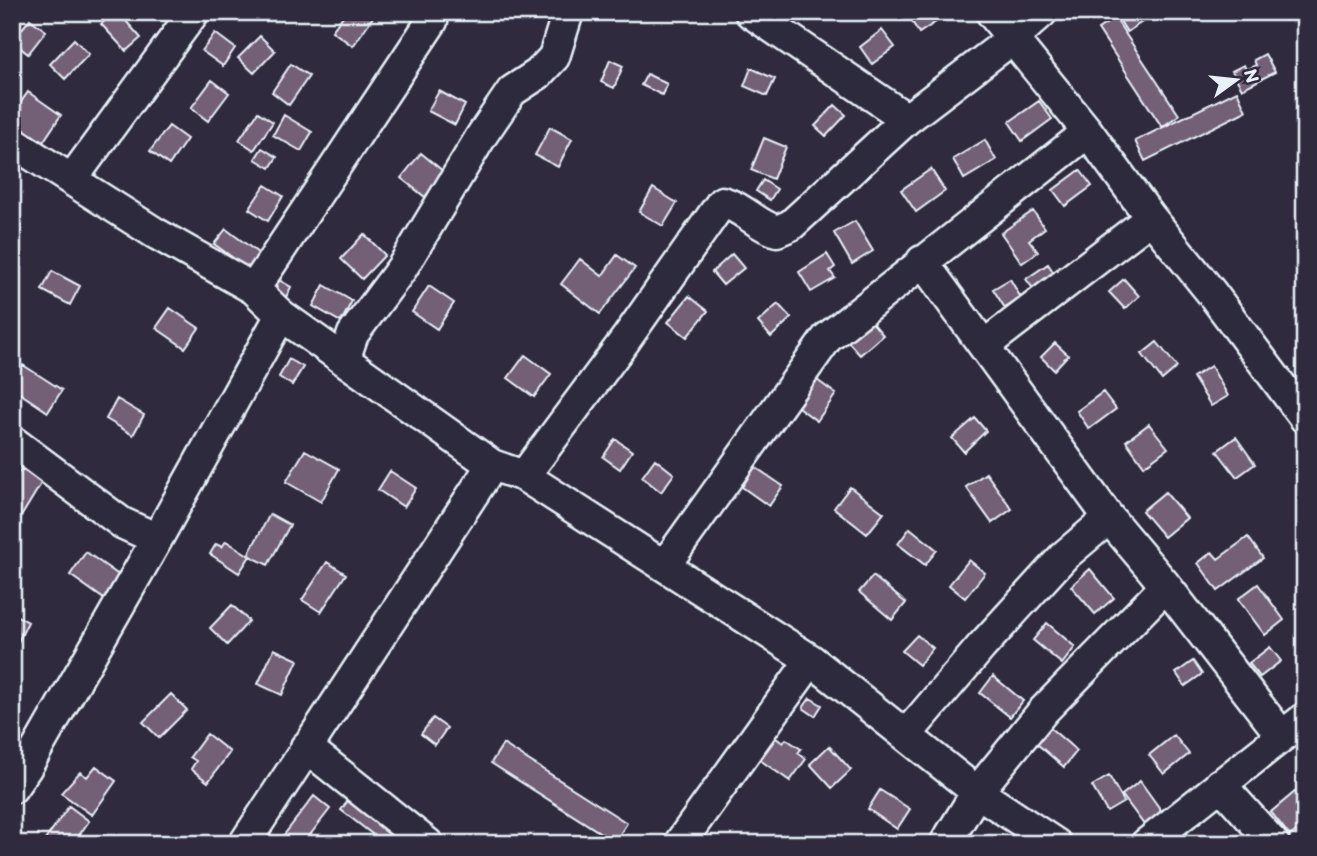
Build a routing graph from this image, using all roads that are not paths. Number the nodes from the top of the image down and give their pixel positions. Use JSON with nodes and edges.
{"nodes":[{"id":1,"x":194,"y":12,"type":"edge"},
{"id":2,"x":435,"y":12,"type":"edge"},
{"id":3,"x":568,"y":12,"type":"edge"},
{"id":4,"x":750,"y":12,"type":"edge"},
{"id":5,"x":991,"y":12,"type":"edge"},
{"id":6,"x":1042,"y":12,"type":"edge"},
{"id":7,"x":1012,"y":39,"type":"junction"},
{"id":8,"x":907,"y":118,"type":"junction"},
{"id":9,"x":1088,"y":132,"type":"junction"},
{"id":10,"x":12,"y":142,"type":"edge"},
{"id":11,"x":72,"y":178,"type":"junction"},
{"id":12,"x":1150,"y":218,"type":"junction"},
{"id":13,"x":922,"y":261,"type":"junction"},
{"id":14,"x":254,"y":289,"type":"junction"},
{"id":15,"x":281,"y":315,"type":"junction"},
{"id":16,"x":985,"y":345,"type":"junction"},
{"id":17,"x":344,"y":360,"type":"junction"},
{"id":18,"x":1305,"y":418,"type":"edge"},
{"id":19,"x":12,"y":441,"type":"edge"},
{"id":20,"x":492,"y":465,"type":"junction"},
{"id":21,"x":524,"y":476,"type":"junction"},
{"id":22,"x":1109,"y":518,"type":"junction"},
{"id":23,"x":158,"y":539,"type":"junction"},
{"id":24,"x":665,"y":565,"type":"junction"},
{"id":25,"x":1167,"y":586,"type":"junction"},
{"id":26,"x":811,"y":660,"type":"junction"},
{"id":27,"x":1293,"y":727,"type":"edge"},
{"id":28,"x":906,"y":735,"type":"junction"},
{"id":29,"x":306,"y":747,"type":"junction"},
{"id":30,"x":1220,"y":784,"type":"junction"},
{"id":31,"x":12,"y":788,"type":"edge"},
{"id":32,"x":977,"y":792,"type":"junction"},
{"id":33,"x":244,"y":844,"type":"edge"},
{"id":34,"x":428,"y":844,"type":"edge"},
{"id":35,"x":679,"y":844,"type":"edge"},
{"id":36,"x":945,"y":844,"type":"edge"},
{"id":37,"x":1056,"y":844,"type":"edge"},
{"id":38,"x":1146,"y":844,"type":"edge"},
{"id":39,"x":1274,"y":844,"type":"edge"}],
"edges":[{"from":1,"to":11,"type":"street"},
{"from":2,"to":14,"type":"street"},
{"from":3,"to":17,"type":"street"},
{"from":4,"to":8,"type":"street"},
{"from":5,"to":7,"type":"street"},
{"from":6,"to":7,"type":"street"},
{"from":7,"to":8,"type":"street"},
{"from":7,"to":9,"type":"street"},
{"from":8,"to":21,"type":"street"},
{"from":9,"to":12,"type":"street"},
{"from":9,"to":13,"type":"street"},
{"from":10,"to":11,"type":"street"},
{"from":11,"to":14,"type":"street"},
{"from":12,"to":16,"type":"street"},
{"from":12,"to":18,"type":"street"},
{"from":13,"to":16,"type":"street"},
{"from":13,"to":24,"type":"street"},
{"from":14,"to":15,"type":"street"},
{"from":15,"to":17,"type":"street"},
{"from":15,"to":23,"type":"street"},
{"from":16,"to":22,"type":"street"},
{"from":17,"to":20,"type":"street"},
{"from":19,"to":23,"type":"street"},
{"from":20,"to":21,"type":"street"},
{"from":20,"to":29,"type":"street"},
{"from":21,"to":24,"type":"street"},
{"from":22,"to":25,"type":"street"},
{"from":22,"to":28,"type":"street"},
{"from":23,"to":31,"type":"street"},
{"from":24,"to":26,"type":"street"},
{"from":25,"to":27,"type":"street"},
{"from":25,"to":32,"type":"street"},
{"from":26,"to":28,"type":"street"},
{"from":26,"to":35,"type":"street"},
{"from":27,"to":30,"type":"street"},
{"from":28,"to":32,"type":"street"},
{"from":29,"to":33,"type":"street"},
{"from":29,"to":34,"type":"street"},
{"from":30,"to":38,"type":"street"},
{"from":30,"to":39,"type":"street"},
{"from":32,"to":36,"type":"street"},
{"from":32,"to":37,"type":"street"}]}
